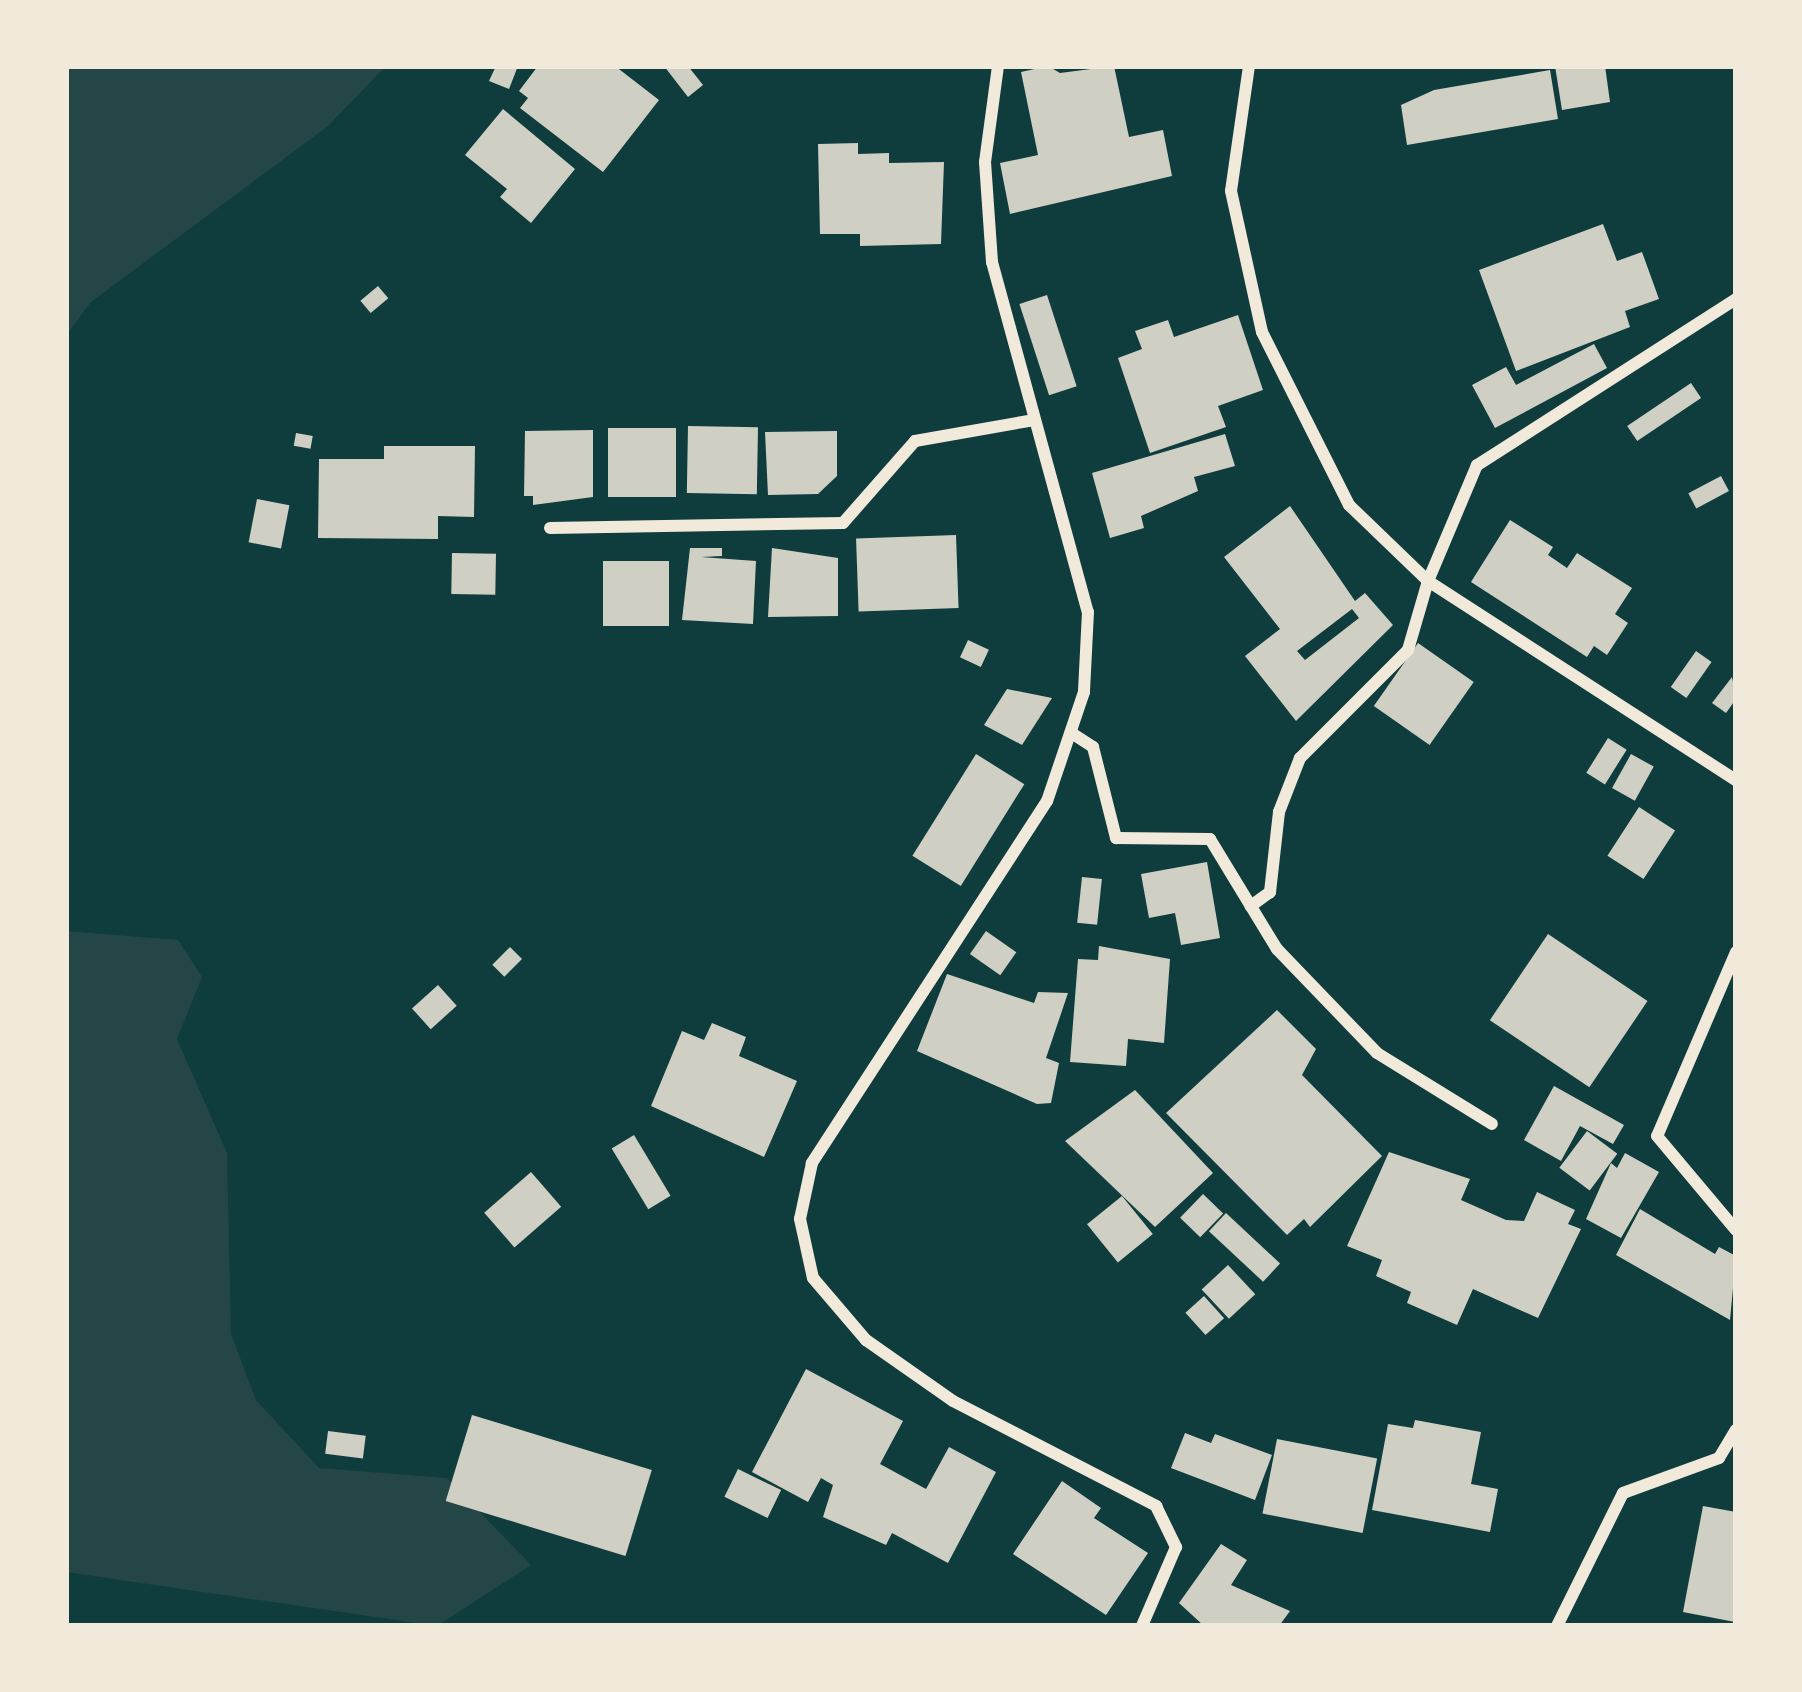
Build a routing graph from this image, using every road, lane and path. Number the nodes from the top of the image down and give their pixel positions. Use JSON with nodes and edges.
{"nodes":[{"id":1,"x":998,"y":66,"type":"edge"},
{"id":2,"x":1249,"y":66,"type":"edge"},
{"id":3,"x":1736,"y":298,"type":"edge"},
{"id":4,"x":1034,"y":420,"type":"junction"},
{"id":5,"x":550,"y":528,"type":"dead end"},
{"id":6,"x":1428,"y":581,"type":"junction"},
{"id":7,"x":1073,"y":734,"type":"junction"},
{"id":8,"x":1736,"y":780,"type":"edge"},
{"id":9,"x":1252,"y":906,"type":"junction"},
{"id":10,"x":1736,"y":952,"type":"edge"},
{"id":11,"x":1492,"y":1124,"type":"dead end"},
{"id":12,"x":1736,"y":1230,"type":"edge"},
{"id":13,"x":1736,"y":1430,"type":"edge"},
{"id":14,"x":1144,"y":1625,"type":"edge"},
{"id":15,"x":1557,"y":1626,"type":"edge"}],
"edges":[{"from":1,"to":4,"type":"street"},
{"from":2,"to":6,"type":"street"},
{"from":3,"to":6,"type":"street"},
{"from":4,"to":5,"type":"street"},
{"from":4,"to":7,"type":"street"},
{"from":6,"to":8,"type":"street"},
{"from":6,"to":9,"type":"street"},
{"from":7,"to":9,"type":"street"},
{"from":7,"to":14,"type":"street"},
{"from":9,"to":11,"type":"street"},
{"from":10,"to":12,"type":"street"},
{"from":13,"to":15,"type":"street"}]}
